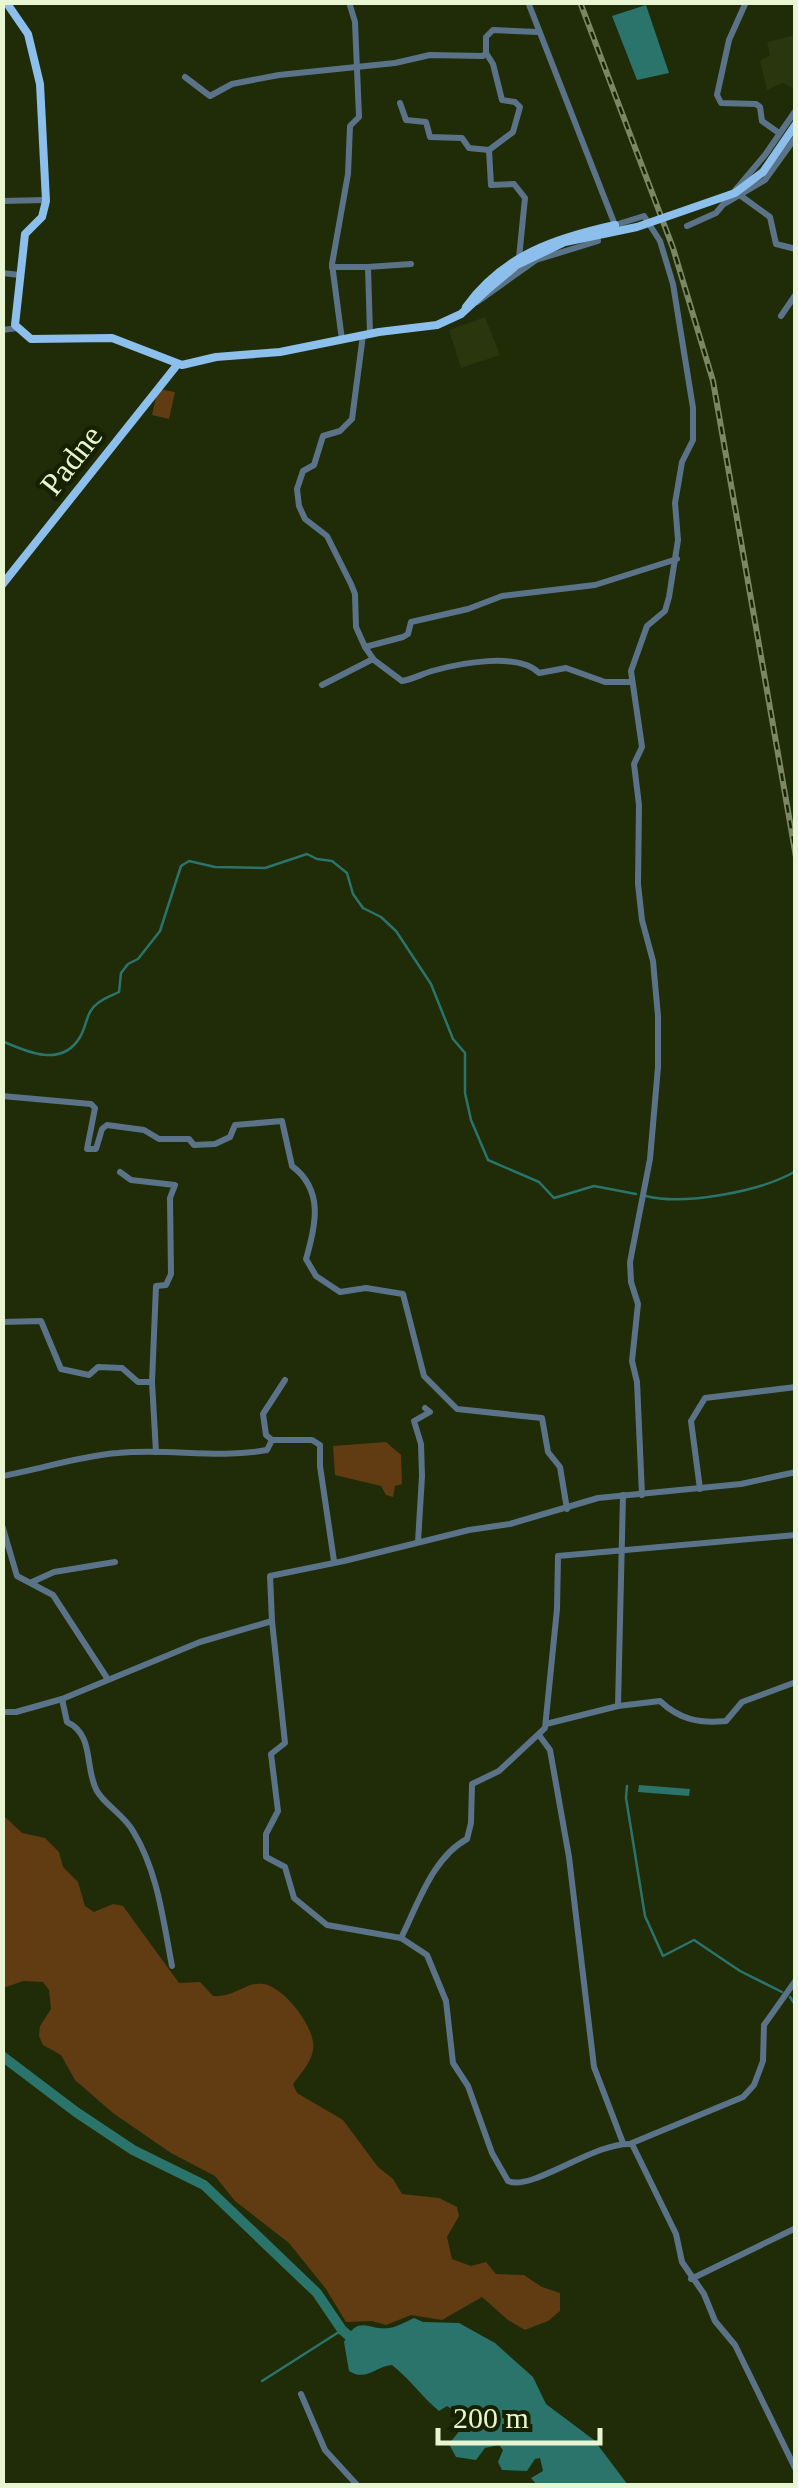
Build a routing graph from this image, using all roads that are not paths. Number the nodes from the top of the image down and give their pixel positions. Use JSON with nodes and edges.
{"nodes":[{"id":1,"x":6,"y":2,"type":"edge"},
{"id":2,"x":349,"y":2,"type":"edge"},
{"id":3,"x":528,"y":2,"type":"edge"},
{"id":4,"x":746,"y":2,"type":"edge"},
{"id":5,"x":538,"y":32,"type":"junction"},
{"id":6,"x":486,"y":53,"type":"junction"},
{"id":7,"x":355,"y":67,"type":"junction"},
{"id":8,"x":185,"y":77,"type":"dead end"},
{"id":9,"x":400,"y":102,"type":"dead end"},
{"id":10,"x":796,"y":110,"type":"edge"},
{"id":11,"x":796,"y":124,"type":"edge"},
{"id":12,"x":779,"y":133,"type":"junction"},
{"id":13,"x":796,"y":136,"type":"edge"},
{"id":14,"x":490,"y":150,"type":"junction"},
{"id":15,"x":740,"y":196,"type":"junction"},
{"id":16,"x":46,"y":200,"type":"junction"},
{"id":17,"x":2,"y":201,"type":"edge"},
{"id":18,"x":724,"y":204,"type":"junction"},
{"id":19,"x":615,"y":225,"type":"junction"},
{"id":20,"x":687,"y":226,"type":"dead end"},
{"id":21,"x":596,"y":229,"type":"junction"},
{"id":22,"x":796,"y":248,"type":"edge"},
{"id":23,"x":519,"y":258,"type":"junction"},
{"id":24,"x":411,"y":264,"type":"dead end"},
{"id":25,"x":332,"y":266,"type":"junction"},
{"id":26,"x":368,"y":268,"type":"junction"},
{"id":27,"x":2,"y":273,"type":"edge"},
{"id":28,"x":20,"y":275,"type":"junction"},
{"id":29,"x":796,"y":294,"type":"edge"},
{"id":30,"x":476,"y":302,"type":"junction"},
{"id":31,"x":461,"y":314,"type":"junction"},
{"id":32,"x":781,"y":316,"type":"dead end"},
{"id":33,"x":18,"y":328,"type":"junction"},
{"id":34,"x":2,"y":330,"type":"edge"},
{"id":35,"x":367,"y":334,"type":"junction"},
{"id":36,"x":342,"y":341,"type":"junction"},
{"id":37,"x":177,"y":364,"type":"junction"},
{"id":38,"x":676,"y":559,"type":"junction"},
{"id":39,"x":2,"y":584,"type":"edge"},
{"id":40,"x":364,"y":646,"type":"junction"},
{"id":41,"x":373,"y":658,"type":"junction"},
{"id":42,"x":630,"y":682,"type":"junction"},
{"id":43,"x":322,"y":685,"type":"dead end"},
{"id":44,"x":2,"y":1096,"type":"edge"},
{"id":45,"x":120,"y":1172,"type":"dead end"},
{"id":46,"x":2,"y":1322,"type":"edge"},
{"id":47,"x":285,"y":1380,"type":"dead end"},
{"id":48,"x":152,"y":1382,"type":"junction"},
{"id":49,"x":796,"y":1387,"type":"edge"},
{"id":50,"x":425,"y":1408,"type":"dead end"},
{"id":51,"x":272,"y":1440,"type":"junction"},
{"id":52,"x":156,"y":1452,"type":"junction"},
{"id":53,"x":796,"y":1472,"type":"edge"},
{"id":54,"x":2,"y":1476,"type":"edge"},
{"id":55,"x":700,"y":1489,"type":"junction"},
{"id":56,"x":623,"y":1495,"type":"junction"},
{"id":57,"x":642,"y":1495,"type":"junction"},
{"id":58,"x":567,"y":1508,"type":"junction"},
{"id":59,"x":2,"y":1525,"type":"edge"},
{"id":60,"x":796,"y":1535,"type":"edge"},
{"id":61,"x":418,"y":1542,"type":"junction"},
{"id":62,"x":622,"y":1549,"type":"junction"},
{"id":63,"x":334,"y":1561,"type":"junction"},
{"id":64,"x":115,"y":1562,"type":"dead end"},
{"id":65,"x":32,"y":1582,"type":"junction"},
{"id":66,"x":272,"y":1621,"type":"junction"},
{"id":67,"x":108,"y":1678,"type":"junction"},
{"id":68,"x":796,"y":1682,"type":"edge"},
{"id":69,"x":62,"y":1699,"type":"junction"},
{"id":70,"x":618,"y":1706,"type":"junction"},
{"id":71,"x":2,"y":1712,"type":"edge"},
{"id":72,"x":546,"y":1724,"type":"junction"},
{"id":73,"x":539,"y":1735,"type":"junction"},
{"id":74,"x":401,"y":1938,"type":"junction"},
{"id":75,"x":172,"y":1966,"type":"dead end"},
{"id":76,"x":796,"y":1980,"type":"edge"},
{"id":77,"x":628,"y":2143,"type":"junction"},
{"id":78,"x":796,"y":2228,"type":"edge"},
{"id":79,"x":691,"y":2279,"type":"junction"},
{"id":80,"x":301,"y":2394,"type":"dead end"},
{"id":81,"x":795,"y":2467,"type":"edge"},
{"id":82,"x":358,"y":2486,"type":"edge"}],
"edges":[{"from":1,"to":16,"type":"main road"},
{"from":2,"to":7,"type":"street"},
{"from":3,"to":5,"type":"street"},
{"from":4,"to":12,"type":"street"},
{"from":5,"to":6,"type":"street"},
{"from":5,"to":19,"type":"street"},
{"from":6,"to":7,"type":"street"},
{"from":6,"to":14,"type":"street"},
{"from":7,"to":8,"type":"street"},
{"from":7,"to":25,"type":"street"},
{"from":9,"to":14,"type":"street"},
{"from":10,"to":12,"type":"street"},
{"from":11,"to":30,"type":"main road","bridge":true},
{"from":12,"to":18,"type":"street"},
{"from":13,"to":15,"type":"street"},
{"from":14,"to":23,"type":"street"},
{"from":15,"to":18,"type":"street"},
{"from":15,"to":22,"type":"street"},
{"from":16,"to":17,"type":"street"},
{"from":16,"to":28,"type":"main road"},
{"from":18,"to":20,"type":"street"},
{"from":19,"to":21,"type":"main road"},
{"from":19,"to":38,"type":"street"},
{"from":21,"to":23,"type":"main road"},
{"from":21,"to":30,"type":"street"},
{"from":23,"to":31,"type":"main road"},
{"from":24,"to":26,"type":"street"},
{"from":25,"to":26,"type":"street"},
{"from":25,"to":36,"type":"street"},
{"from":26,"to":35,"type":"street"},
{"from":27,"to":28,"type":"street"},
{"from":28,"to":33,"type":"main road"},
{"from":29,"to":32,"type":"street"},
{"from":30,"to":31,"type":"main road"},
{"from":31,"to":35,"type":"main road"},
{"from":33,"to":34,"type":"street"},
{"from":33,"to":37,"type":"main road"},
{"from":35,"to":36,"type":"main road"},
{"from":35,"to":40,"type":"street"},
{"from":36,"to":37,"type":"main road"},
{"from":37,"to":39,"type":"main road","name":"Padne"},
{"from":38,"to":40,"type":"street"},
{"from":38,"to":42,"type":"street"},
{"from":40,"to":41,"type":"street"},
{"from":41,"to":42,"type":"street"},
{"from":41,"to":43,"type":"street"},
{"from":42,"to":57,"type":"street"},
{"from":44,"to":58,"type":"street"},
{"from":45,"to":48,"type":"street"},
{"from":46,"to":48,"type":"street"},
{"from":47,"to":51,"type":"street"},
{"from":48,"to":52,"type":"street"},
{"from":49,"to":55,"type":"street"},
{"from":50,"to":61,"type":"street"},
{"from":51,"to":52,"type":"street"},
{"from":51,"to":63,"type":"street"},
{"from":52,"to":54,"type":"street"},
{"from":53,"to":55,"type":"street"},
{"from":55,"to":57,"type":"street"},
{"from":56,"to":57,"type":"street"},
{"from":56,"to":58,"type":"street"},
{"from":56,"to":62,"type":"street"},
{"from":58,"to":61,"type":"street"},
{"from":59,"to":65,"type":"street"},
{"from":60,"to":62,"type":"street"},
{"from":61,"to":63,"type":"street"},
{"from":62,"to":70,"type":"street"},
{"from":62,"to":72,"type":"street"},
{"from":63,"to":66,"type":"street"},
{"from":64,"to":65,"type":"street"},
{"from":65,"to":67,"type":"street"},
{"from":66,"to":67,"type":"street"},
{"from":66,"to":74,"type":"street"},
{"from":67,"to":69,"type":"street"},
{"from":68,"to":70,"type":"street"},
{"from":69,"to":71,"type":"street"},
{"from":69,"to":75,"type":"street"},
{"from":70,"to":72,"type":"street"},
{"from":72,"to":73,"type":"street"},
{"from":73,"to":74,"type":"street"},
{"from":73,"to":77,"type":"street"},
{"from":74,"to":77,"type":"street"},
{"from":76,"to":77,"type":"street"},
{"from":77,"to":79,"type":"street"},
{"from":78,"to":79,"type":"street"},
{"from":79,"to":81,"type":"street"},
{"from":80,"to":82,"type":"street"}]}
